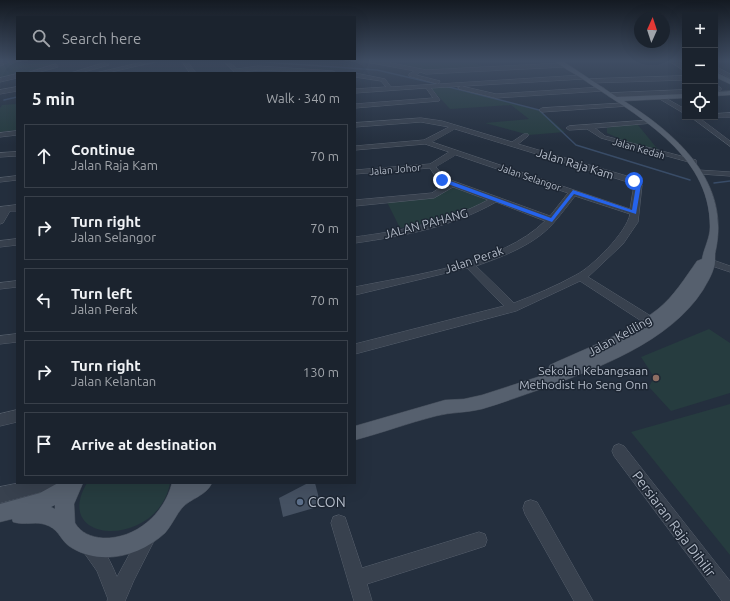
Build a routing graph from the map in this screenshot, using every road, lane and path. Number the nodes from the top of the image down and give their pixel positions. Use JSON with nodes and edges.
{"nodes":[{"id":1,"x":16,"y":89,"type":"edge"},
{"id":2,"x":378,"y":89,"type":"edge"},
{"id":3,"x":429,"y":89,"type":"edge"},
{"id":4,"x":466,"y":89,"type":"edge"},
{"id":5,"x":602,"y":89,"type":"joint"},
{"id":6,"x":356,"y":91,"type":"edge"},
{"id":7,"x":682,"y":92,"type":"edge"},
{"id":8,"x":718,"y":94,"type":"edge"},
{"id":9,"x":730,"y":94,"type":"edge"},
{"id":10,"x":2,"y":95,"type":"edge"},
{"id":11,"x":16,"y":95,"type":"edge"},
{"id":12,"x":682,"y":96,"type":"edge"},
{"id":13,"x":615,"y":98,"type":"junction"},
{"id":14,"x":662,"y":98,"type":"junction"},
{"id":15,"x":356,"y":106,"type":"edge"},
{"id":16,"x":626,"y":106,"type":"junction"},
{"id":17,"x":542,"y":110,"type":"dead end"},
{"id":18,"x":682,"y":110,"type":"edge"},
{"id":19,"x":730,"y":115,"type":"edge"},
{"id":20,"x":718,"y":116,"type":"edge"},
{"id":21,"x":699,"y":120,"type":"edge"},
{"id":22,"x":651,"y":122,"type":"junction"},
{"id":23,"x":356,"y":125,"type":"edge"},
{"id":24,"x":455,"y":126,"type":"junction"},
{"id":25,"x":589,"y":126,"type":"junction"},
{"id":26,"x":569,"y":128,"type":"dead end"},
{"id":27,"x":16,"y":134,"type":"edge"},
{"id":28,"x":0,"y":135,"type":"edge"},
{"id":29,"x":526,"y":135,"type":"dead end"},
{"id":30,"x":726,"y":137,"type":"edge"},
{"id":31,"x":426,"y":142,"type":"junction"},
{"id":32,"x":512,"y":144,"type":"junction"},
{"id":33,"x":730,"y":144,"type":"edge"},
{"id":34,"x":356,"y":148,"type":"edge"},
{"id":35,"x":455,"y":152,"type":"junction"},
{"id":36,"x":16,"y":154,"type":"edge"},
{"id":37,"x":1,"y":156,"type":"edge"},
{"id":38,"x":693,"y":162,"type":"junction"},
{"id":39,"x":432,"y":166,"type":"junction"},
{"id":40,"x":356,"y":172,"type":"edge"},
{"id":41,"x":701,"y":172,"type":"junction"},
{"id":42,"x":730,"y":174,"type":"edge"},
{"id":43,"x":16,"y":178,"type":"edge"},
{"id":44,"x":0,"y":180,"type":"edge"},
{"id":45,"x":451,"y":184,"type":"junction"},
{"id":46,"x":573,"y":192,"type":"junction"},
{"id":47,"x":494,"y":200,"type":"junction"},
{"id":48,"x":356,"y":203,"type":"edge"},
{"id":49,"x":16,"y":208,"type":"edge"},
{"id":50,"x":4,"y":209,"type":"edge"},
{"id":51,"x":634,"y":213,"type":"junction"},
{"id":52,"x":552,"y":220,"type":"junction"},
{"id":53,"x":0,"y":221,"type":"edge"},
{"id":54,"x":356,"y":240,"type":"edge"},
{"id":55,"x":16,"y":242,"type":"edge"},
{"id":56,"x":0,"y":244,"type":"edge"},
{"id":57,"x":707,"y":261,"type":"junction"},
{"id":58,"x":469,"y":264,"type":"junction"},
{"id":59,"x":730,"y":270,"type":"edge"},
{"id":60,"x":581,"y":277,"type":"junction"},
{"id":61,"x":16,"y":284,"type":"edge"},
{"id":62,"x":0,"y":286,"type":"edge"},
{"id":63,"x":356,"y":291,"type":"edge"},
{"id":64,"x":512,"y":308,"type":"junction"},
{"id":65,"x":650,"y":321,"type":"junction"},
{"id":66,"x":16,"y":338,"type":"edge"},
{"id":67,"x":0,"y":340,"type":"edge"},
{"id":68,"x":356,"y":349,"type":"edge"},
{"id":69,"x":446,"y":407,"type":"junction"},
{"id":70,"x":16,"y":416,"type":"edge"},
{"id":71,"x":0,"y":420,"type":"edge"},
{"id":72,"x":356,"y":433,"type":"edge"},
{"id":73,"x":619,"y":451,"type":"dead end"},
{"id":74,"x":45,"y":484,"type":"edge"},
{"id":75,"x":73,"y":484,"type":"edge"},
{"id":76,"x":199,"y":484,"type":"edge"},
{"id":77,"x":179,"y":492,"type":"edge"},
{"id":78,"x":0,"y":495,"type":"edge"},
{"id":79,"x":531,"y":508,"type":"dead end"},
{"id":80,"x":0,"y":513,"type":"edge"},
{"id":81,"x":0,"y":520,"type":"edge"},
{"id":82,"x":339,"y":523,"type":"dead end"},
{"id":83,"x":65,"y":524,"type":"junction"},
{"id":84,"x":153,"y":530,"type":"junction"},
{"id":85,"x":479,"y":540,"type":"dead end"},
{"id":86,"x":88,"y":547,"type":"junction"},
{"id":87,"x":357,"y":578,"type":"junction"},
{"id":88,"x":730,"y":596,"type":"edge"},
{"id":89,"x":116,"y":599,"type":"edge"},
{"id":90,"x":363,"y":601,"type":"edge"},
{"id":91,"x":584,"y":601,"type":"edge"}],
"edges":[{"from":1,"to":10,"type":"street"},
{"from":2,"to":6,"type":"street"},
{"from":3,"to":15,"type":"street"},
{"from":4,"to":5,"type":"street"},
{"from":5,"to":13,"type":"main road","name":"Jalan Keliling"},
{"from":7,"to":13,"type":"street"},
{"from":8,"to":9,"type":"main road"},
{"from":10,"to":11,"type":"street"},
{"from":12,"to":14,"type":"main road"},
{"from":13,"to":14,"type":"main road"},
{"from":13,"to":16,"type":"main road","name":"Jalan Keliling"},
{"from":14,"to":18,"type":"street"},
{"from":16,"to":17,"type":"street"},
{"from":16,"to":22,"type":"main road","name":"Jalan Keliling"},
{"from":19,"to":20,"type":"street"},
{"from":21,"to":30,"type":"street"},
{"from":22,"to":25,"type":"street","name":"Jalan Kedah"},
{"from":22,"to":38,"type":"main road","name":"Jalan Keliling"},
{"from":23,"to":24,"type":"street","name":"Jalan Raja Kam"},
{"from":24,"to":31,"type":"street","name":"Jalan Selangor"},
{"from":24,"to":32,"type":"street","name":"Jalan Raja Kam"},
{"from":25,"to":26,"type":"street","name":"Jalan Kedah"},
{"from":25,"to":38,"type":"street","name":"Jalan Kedah"},
{"from":27,"to":28,"type":"street"},
{"from":29,"to":32,"type":"street"},
{"from":30,"to":33,"type":"street"},
{"from":31,"to":34,"type":"street","name":"Jalan Selangor"},
{"from":31,"to":35,"type":"street","name":"Jalan Selangor"},
{"from":32,"to":51,"type":"street","name":"Jalan Raja Kam"},
{"from":35,"to":39,"type":"street","name":"Jalan Johor"},
{"from":35,"to":46,"type":"street","name":"Jalan Selangor"},
{"from":36,"to":37,"type":"street"},
{"from":38,"to":41,"type":"main road","name":"Jalan Keliling"},
{"from":39,"to":40,"type":"street","name":"Jalan Johor"},
{"from":39,"to":45,"type":"street"},
{"from":41,"to":42,"type":"street"},
{"from":41,"to":57,"type":"main road","name":"Jalan Keliling"},
{"from":43,"to":44,"type":"street"},
{"from":45,"to":47,"type":"street"},
{"from":45,"to":48,"type":"street"},
{"from":46,"to":51,"type":"street","name":"Jalan Selangor"},
{"from":46,"to":52,"type":"street","name":"Jalan Perak"},
{"from":47,"to":52,"type":"street"},
{"from":47,"to":54,"type":"street","name":"JALAN PAHANG"},
{"from":49,"to":50,"type":"street"},
{"from":50,"to":53,"type":"street"},
{"from":51,"to":60,"type":"street","name":"Jalan Raja Kam"},
{"from":52,"to":58,"type":"street","name":"Jalan Perak"},
{"from":55,"to":56,"type":"street"},
{"from":57,"to":59,"type":"street"},
{"from":57,"to":65,"type":"main road","name":"Jalan Keliling"},
{"from":57,"to":69,"type":"main road","name":"Jalan Keliling"},
{"from":58,"to":63,"type":"street","name":"Jalan Perak"},
{"from":58,"to":64,"type":"street"},
{"from":60,"to":64,"type":"street","name":"Jalan Raja Kam"},
{"from":60,"to":65,"type":"street"},
{"from":61,"to":62,"type":"street"},
{"from":64,"to":68,"type":"street","name":"Jalan Raja Kam"},
{"from":65,"to":69,"type":"main road","name":"Jalan Keliling"},
{"from":66,"to":67,"type":"street"},
{"from":69,"to":72,"type":"main road","name":"Jalan Keliling"},
{"from":70,"to":71,"type":"street"},
{"from":73,"to":88,"type":"street","name":"Persiaran Raja Dihilir"},
{"from":74,"to":78,"type":"street"},
{"from":75,"to":80,"type":"main road"},
{"from":75,"to":83,"type":"main road"},
{"from":76,"to":77,"type":"main road"},
{"from":77,"to":84,"type":"main road"},
{"from":79,"to":91,"type":"street"},
{"from":81,"to":83,"type":"main road"},
{"from":82,"to":87,"type":"street"},
{"from":83,"to":86,"type":"main road"},
{"from":84,"to":86,"type":"main road"},
{"from":84,"to":89,"type":"street"},
{"from":85,"to":87,"type":"street"},
{"from":86,"to":89,"type":"street"},
{"from":87,"to":90,"type":"street"}]}
